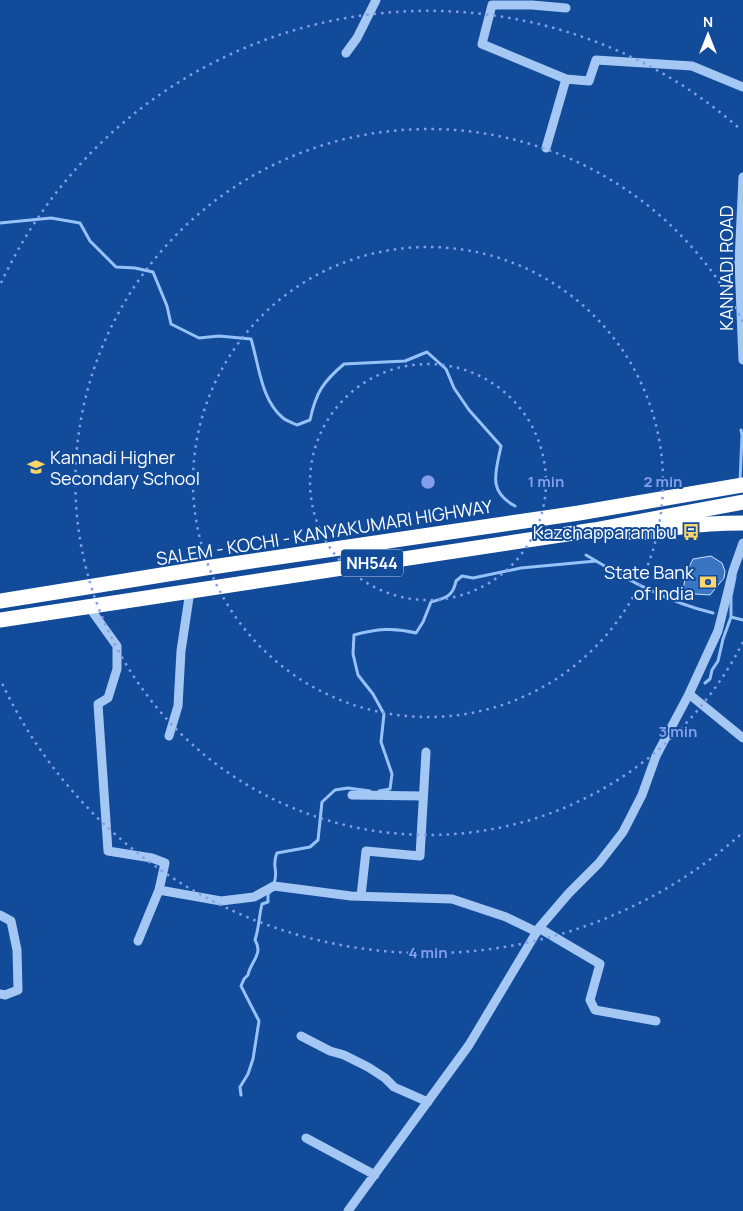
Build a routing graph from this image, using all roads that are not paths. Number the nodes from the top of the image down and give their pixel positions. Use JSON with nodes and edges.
{"nodes":[{"id":1,"x":376,"y":0,"type":"edge"},
{"id":2,"x":566,"y":8,"type":"dead end"},
{"id":3,"x":346,"y":53,"type":"dead end"},
{"id":4,"x":566,"y":79,"type":"junction"},
{"id":5,"x":743,"y":86,"type":"edge"},
{"id":6,"x":546,"y":148,"type":"dead end"},
{"id":7,"x":743,"y":177,"type":"edge"},
{"id":8,"x":743,"y":360,"type":"edge"},
{"id":9,"x":743,"y":485,"type":"edge"},
{"id":10,"x":743,"y":502,"type":"edge"},
{"id":11,"x":743,"y":523,"type":"edge"},
{"id":12,"x":612,"y":527,"type":"junction"},
{"id":13,"x":743,"y":543,"type":"edge"},
{"id":14,"x":190,"y":591,"type":"junction"},
{"id":15,"x":0,"y":601,"type":"edge"},
{"id":16,"x":89,"y":607,"type":"junction"},
{"id":17,"x":0,"y":620,"type":"edge"},
{"id":18,"x":689,"y":694,"type":"junction"},
{"id":19,"x":169,"y":736,"type":"dead end"},
{"id":20,"x":743,"y":738,"type":"edge"},
{"id":21,"x":426,"y":752,"type":"dead end"},
{"id":22,"x":352,"y":795,"type":"dead end"},
{"id":23,"x":423,"y":796,"type":"junction"},
{"id":24,"x":159,"y":890,"type":"junction"},
{"id":25,"x":361,"y":896,"type":"junction"},
{"id":26,"x":0,"y":915,"type":"edge"},
{"id":27,"x":538,"y":930,"type":"junction"},
{"id":28,"x":138,"y":941,"type":"dead end"},
{"id":29,"x":0,"y":994,"type":"edge"},
{"id":30,"x":656,"y":1021,"type":"dead end"},
{"id":31,"x":301,"y":1036,"type":"dead end"},
{"id":32,"x":428,"y":1102,"type":"junction"},
{"id":33,"x":306,"y":1138,"type":"dead end"},
{"id":34,"x":375,"y":1175,"type":"junction"},
{"id":35,"x":348,"y":1211,"type":"edge"}],
"edges":[{"from":1,"to":3,"type":"street"},
{"from":2,"to":4,"type":"street"},
{"from":4,"to":5,"type":"street"},
{"from":4,"to":6,"type":"street"},
{"from":7,"to":8,"type":"street","name":"KANNADI ROAD"},
{"from":9,"to":15,"type":"highway","name":"SALEM - KOCHI - KANYAKUMARI HIGHWAY","number":"NH544"},
{"from":10,"to":12,"type":"highway","name":"SALEM - KOCHI - KANYAKUMARI HIGHWAY","number":"NH544"},
{"from":11,"to":12,"type":"highway"},
{"from":12,"to":14,"type":"highway","name":"SALEM - KOCHI - KANYAKUMARI HIGHWAY","number":"NH544"},
{"from":13,"to":18,"type":"street"},
{"from":14,"to":16,"type":"highway","name":"SALEM - KOCHI - KANYAKUMARI HIGHWAY","number":"NH544"},
{"from":14,"to":19,"type":"street"},
{"from":16,"to":17,"type":"highway","name":"SALEM - KOCHI - KANYAKUMARI HIGHWAY","number":"NH544"},
{"from":16,"to":24,"type":"street"},
{"from":18,"to":20,"type":"street"},
{"from":18,"to":27,"type":"street"},
{"from":21,"to":23,"type":"street"},
{"from":22,"to":23,"type":"street"},
{"from":23,"to":25,"type":"street"},
{"from":24,"to":25,"type":"street"},
{"from":24,"to":28,"type":"street"},
{"from":25,"to":27,"type":"street"},
{"from":26,"to":29,"type":"street"},
{"from":27,"to":30,"type":"street"},
{"from":27,"to":32,"type":"street"},
{"from":31,"to":32,"type":"street"},
{"from":32,"to":34,"type":"street"},
{"from":33,"to":34,"type":"street"},
{"from":34,"to":35,"type":"street"}]}
